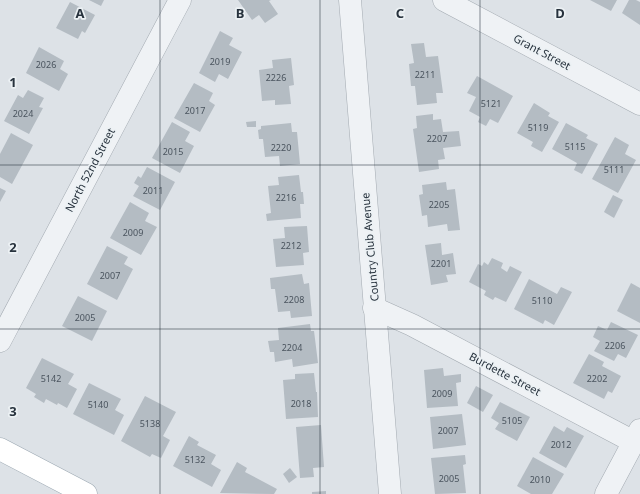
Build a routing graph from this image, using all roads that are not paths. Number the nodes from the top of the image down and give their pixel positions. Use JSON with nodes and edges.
{"nodes":[{"id":1,"x":180,"y":0,"type":"edge"},
{"id":2,"x":350,"y":0,"type":"edge"},
{"id":3,"x":444,"y":0,"type":"edge"},
{"id":4,"x":640,"y":104,"type":"edge"},
{"id":5,"x":374,"y":308,"type":"junction"},
{"id":6,"x":0,"y":341,"type":"edge"},
{"id":7,"x":637,"y":436,"type":"edge"},
{"id":8,"x":0,"y":449,"type":"edge"},
{"id":9,"x":86,"y":494,"type":"edge"},
{"id":10,"x":390,"y":494,"type":"edge"},
{"id":11,"x":606,"y":494,"type":"edge"}],
"edges":[{"from":1,"to":6,"type":"street","name":"North 52nd Street"},
{"from":2,"to":5,"type":"street","name":"Country Club Avenue"},
{"from":3,"to":4,"type":"street","name":"Grant Street"},
{"from":5,"to":7,"type":"street","name":"Burdette Street"},
{"from":5,"to":10,"type":"street","name":"Country Club Avenue"},
{"from":7,"to":11,"type":"street"},
{"from":8,"to":9,"type":"main road"}]}
